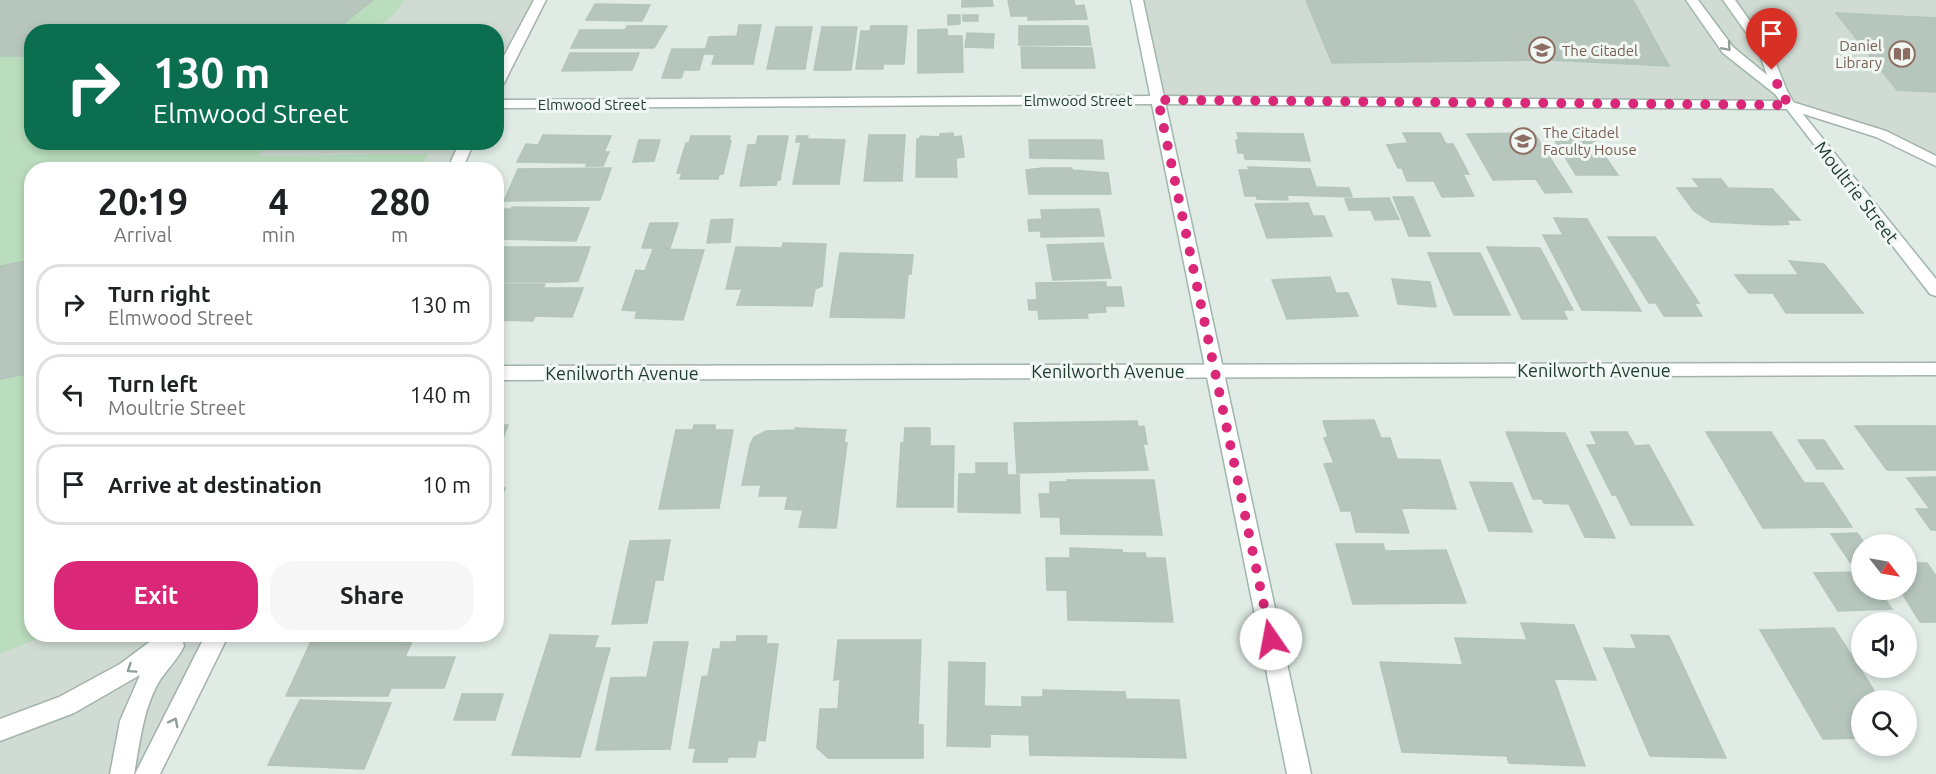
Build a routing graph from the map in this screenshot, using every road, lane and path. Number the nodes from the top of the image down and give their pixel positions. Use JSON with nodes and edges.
{"nodes":[{"id":1,"x":540,"y":0,"type":"edge"},
{"id":2,"x":1137,"y":0,"type":"edge"},
{"id":3,"x":1692,"y":0,"type":"edge"},
{"id":4,"x":1730,"y":0,"type":"edge"},
{"id":5,"x":504,"y":70,"type":"edge"},
{"id":6,"x":1780,"y":91,"type":"junction"},
{"id":7,"x":1158,"y":100,"type":"junction"},
{"id":8,"x":504,"y":104,"type":"edge"},
{"id":9,"x":1789,"y":105,"type":"junction"},
{"id":10,"x":1936,"y":162,"type":"edge"},
{"id":11,"x":1936,"y":290,"type":"edge"},
{"id":12,"x":1936,"y":369,"type":"edge"},
{"id":13,"x":1214,"y":370,"type":"junction"},
{"id":14,"x":504,"y":373,"type":"edge"},
{"id":15,"x":168,"y":642,"type":"edge"},
{"id":16,"x":174,"y":642,"type":"edge"},
{"id":17,"x":214,"y":642,"type":"edge"},
{"id":18,"x":0,"y":730,"type":"edge"},
{"id":19,"x":122,"y":774,"type":"edge"},
{"id":20,"x":147,"y":774,"type":"edge"},
{"id":21,"x":1299,"y":774,"type":"edge"}],
"edges":[{"from":1,"to":5,"type":"street"},
{"from":2,"to":7,"type":"street"},
{"from":3,"to":6,"type":"street","name":"Moultrie Street","one_way":true},
{"from":4,"to":6,"type":"street","name":"Moultrie Street"},
{"from":6,"to":9,"type":"street","name":"Moultrie Street"},
{"from":7,"to":8,"type":"street","name":"Elmwood Street"},
{"from":7,"to":9,"type":"street","name":"Elmwood Street"},
{"from":7,"to":13,"type":"street"},
{"from":9,"to":10,"type":"street","name":"Elmwood Street"},
{"from":9,"to":11,"type":"street","name":"Moultrie Street"},
{"from":12,"to":13,"type":"street","name":"Kenilworth Avenue"},
{"from":13,"to":14,"type":"street","name":"Kenilworth Avenue"},
{"from":13,"to":21,"type":"street"},
{"from":15,"to":18,"type":"street","one_way":true},
{"from":16,"to":19,"type":"street"},
{"from":20,"to":17,"type":"street","one_way":true}]}
